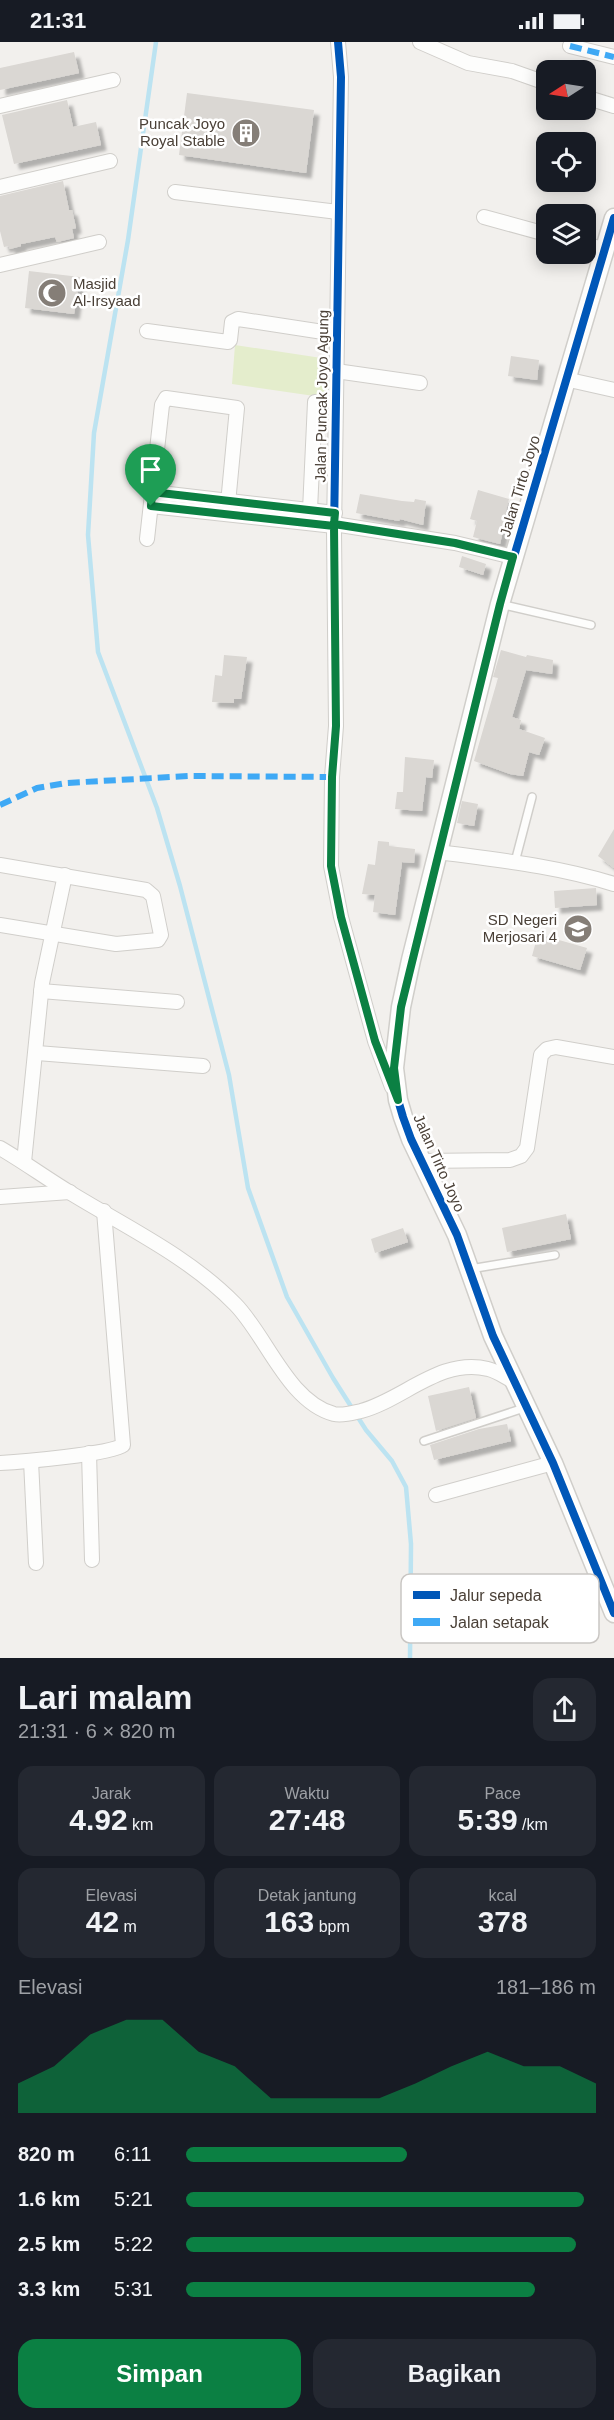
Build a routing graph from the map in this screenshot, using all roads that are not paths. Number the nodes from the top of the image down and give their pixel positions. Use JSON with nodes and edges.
{"nodes":[{"id":1,"x":338,"y":42,"type":"edge"},
{"id":2,"x":420,"y":42,"type":"edge"},
{"id":3,"x":441,"y":46,"type":"edge"},
{"id":4,"x":570,"y":46,"type":"dead end"},
{"id":5,"x":614,"y":57,"type":"edge"},
{"id":6,"x":536,"y":79,"type":"edge"},
{"id":7,"x":113,"y":80,"type":"dead end"},
{"id":8,"x":596,"y":100,"type":"edge"},
{"id":9,"x":0,"y":106,"type":"edge"},
{"id":10,"x":614,"y":106,"type":"edge"},
{"id":11,"x":110,"y":161,"type":"dead end"},
{"id":12,"x":0,"y":187,"type":"edge"},
{"id":13,"x":175,"y":192,"type":"dead end"},
{"id":14,"x":338,"y":212,"type":"junction"},
{"id":15,"x":484,"y":217,"type":"dead end"},
{"id":16,"x":614,"y":218,"type":"edge"},
{"id":17,"x":536,"y":231,"type":"edge"},
{"id":18,"x":99,"y":242,"type":"dead end"},
{"id":19,"x":608,"y":257,"type":"edge"},
{"id":20,"x":0,"y":265,"type":"edge"},
{"id":21,"x":147,"y":331,"type":"dead end"},
{"id":22,"x":336,"y":334,"type":"junction"},
{"id":23,"x":336,"y":371,"type":"junction"},
{"id":24,"x":565,"y":379,"type":"junction"},
{"id":25,"x":420,"y":383,"type":"dead end"},
{"id":26,"x":614,"y":390,"type":"edge"},
{"id":27,"x":315,"y":402,"type":"dead end"},
{"id":28,"x":152,"y":499,"type":"junction"},
{"id":29,"x":228,"y":508,"type":"junction"},
{"id":30,"x":310,"y":510,"type":"junction"},
{"id":31,"x":335,"y":521,"type":"junction"},
{"id":32,"x":147,"y":539,"type":"dead end"},
{"id":33,"x":513,"y":557,"type":"junction"},
{"id":34,"x":500,"y":604,"type":"junction"},
{"id":35,"x":591,"y":625,"type":"dead end"},
{"id":36,"x":532,"y":797,"type":"dead end"},
{"id":37,"x":439,"y":852,"type":"junction"},
{"id":38,"x":515,"y":862,"type":"junction"},
{"id":39,"x":0,"y":865,"type":"edge"},
{"id":40,"x":65,"y":875,"type":"junction"},
{"id":41,"x":614,"y":884,"type":"edge"},
{"id":42,"x":0,"y":925,"type":"edge"},
{"id":43,"x":53,"y":934,"type":"junction"},
{"id":44,"x":41,"y":992,"type":"junction"},
{"id":45,"x":177,"y":1002,"type":"dead end"},
{"id":46,"x":37,"y":1053,"type":"junction"},
{"id":47,"x":614,"y":1057,"type":"edge"},
{"id":48,"x":202,"y":1066,"type":"dead end"},
{"id":49,"x":398,"y":1100,"type":"junction"},
{"id":50,"x":0,"y":1148,"type":"edge"},
{"id":51,"x":421,"y":1161,"type":"junction"},
{"id":52,"x":24,"y":1162,"type":"junction"},
{"id":53,"x":70,"y":1192,"type":"junction"},
{"id":54,"x":0,"y":1197,"type":"edge"},
{"id":55,"x":104,"y":1210,"type":"junction"},
{"id":56,"x":555,"y":1255,"type":"dead end"},
{"id":57,"x":470,"y":1269,"type":"junction"},
{"id":58,"x":513,"y":1381,"type":"junction"},
{"id":59,"x":527,"y":1407,"type":"junction"},
{"id":60,"x":424,"y":1441,"type":"dead end"},
{"id":61,"x":89,"y":1453,"type":"junction"},
{"id":62,"x":31,"y":1461,"type":"junction"},
{"id":63,"x":553,"y":1463,"type":"junction"},
{"id":64,"x":0,"y":1464,"type":"edge"},
{"id":65,"x":436,"y":1495,"type":"dead end"},
{"id":66,"x":92,"y":1560,"type":"dead end"},
{"id":67,"x":36,"y":1563,"type":"dead end"},
{"id":68,"x":598,"y":1574,"type":"edge"},
{"id":69,"x":599,"y":1576,"type":"edge"},
{"id":70,"x":614,"y":1613,"type":"edge"}],
"edges":[{"from":1,"to":14,"type":"street","name":"Jalan Puncak Joyo Agung"},
{"from":2,"to":3,"type":"street"},
{"from":3,"to":6,"type":"street"},
{"from":4,"to":5,"type":"street"},
{"from":7,"to":9,"type":"street"},
{"from":8,"to":10,"type":"street"},
{"from":11,"to":12,"type":"street"},
{"from":13,"to":14,"type":"street"},
{"from":14,"to":22,"type":"street","name":"Jalan Puncak Joyo Agung"},
{"from":15,"to":17,"type":"street"},
{"from":16,"to":19,"type":"street","name":"Jalan Tirto Joyo"},
{"from":18,"to":20,"type":"street"},
{"from":19,"to":24,"type":"street","name":"Jalan Tirto Joyo"},
{"from":21,"to":22,"type":"street"},
{"from":22,"to":23,"type":"street","name":"Jalan Puncak Joyo Agung"},
{"from":23,"to":25,"type":"street"},
{"from":23,"to":31,"type":"street","name":"Jalan Puncak Joyo Agung"},
{"from":24,"to":26,"type":"street"},
{"from":24,"to":33,"type":"street","name":"Jalan Tirto Joyo"},
{"from":27,"to":30,"type":"street"},
{"from":28,"to":29,"type":"street"},
{"from":28,"to":29,"type":"street"},
{"from":28,"to":32,"type":"street"},
{"from":29,"to":30,"type":"street"},
{"from":29,"to":31,"type":"street"},
{"from":30,"to":31,"type":"street"},
{"from":31,"to":33,"type":"street"},
{"from":31,"to":49,"type":"street","name":"Jalan Puncak Joyo Agung"},
{"from":33,"to":34,"type":"street","name":"Jalan Tirto Joyo"},
{"from":34,"to":35,"type":"lane"},
{"from":34,"to":37,"type":"street","name":"Jalan Tirto Joyo"},
{"from":36,"to":38,"type":"lane"},
{"from":37,"to":38,"type":"street"},
{"from":37,"to":49,"type":"street","name":"Jalan Tirto Joyo"},
{"from":38,"to":41,"type":"street"},
{"from":39,"to":40,"type":"street"},
{"from":40,"to":43,"type":"street"},
{"from":40,"to":43,"type":"street"},
{"from":42,"to":43,"type":"street"},
{"from":43,"to":44,"type":"street"},
{"from":44,"to":45,"type":"street"},
{"from":44,"to":46,"type":"street"},
{"from":46,"to":48,"type":"street"},
{"from":46,"to":52,"type":"street"},
{"from":47,"to":51,"type":"street"},
{"from":49,"to":51,"type":"street","name":"Jalan Tirto Joyo"},
{"from":50,"to":52,"type":"street"},
{"from":51,"to":57,"type":"street","name":"Jalan Tirto Joyo"},
{"from":52,"to":53,"type":"street"},
{"from":53,"to":54,"type":"street"},
{"from":53,"to":55,"type":"street"},
{"from":55,"to":58,"type":"street"},
{"from":55,"to":61,"type":"street"},
{"from":56,"to":57,"type":"lane"},
{"from":57,"to":58,"type":"street","name":"Jalan Tirto Joyo"},
{"from":58,"to":59,"type":"street","name":"Jalan Tirto Joyo"},
{"from":59,"to":60,"type":"lane"},
{"from":59,"to":63,"type":"street","name":"Jalan Tirto Joyo"},
{"from":61,"to":62,"type":"street"},
{"from":61,"to":66,"type":"street"},
{"from":62,"to":64,"type":"street"},
{"from":62,"to":67,"type":"street"},
{"from":63,"to":65,"type":"street"},
{"from":63,"to":68,"type":"street","name":"Jalan Tirto Joyo"},
{"from":69,"to":70,"type":"street","name":"Jalan Tirto Joyo"}]}
